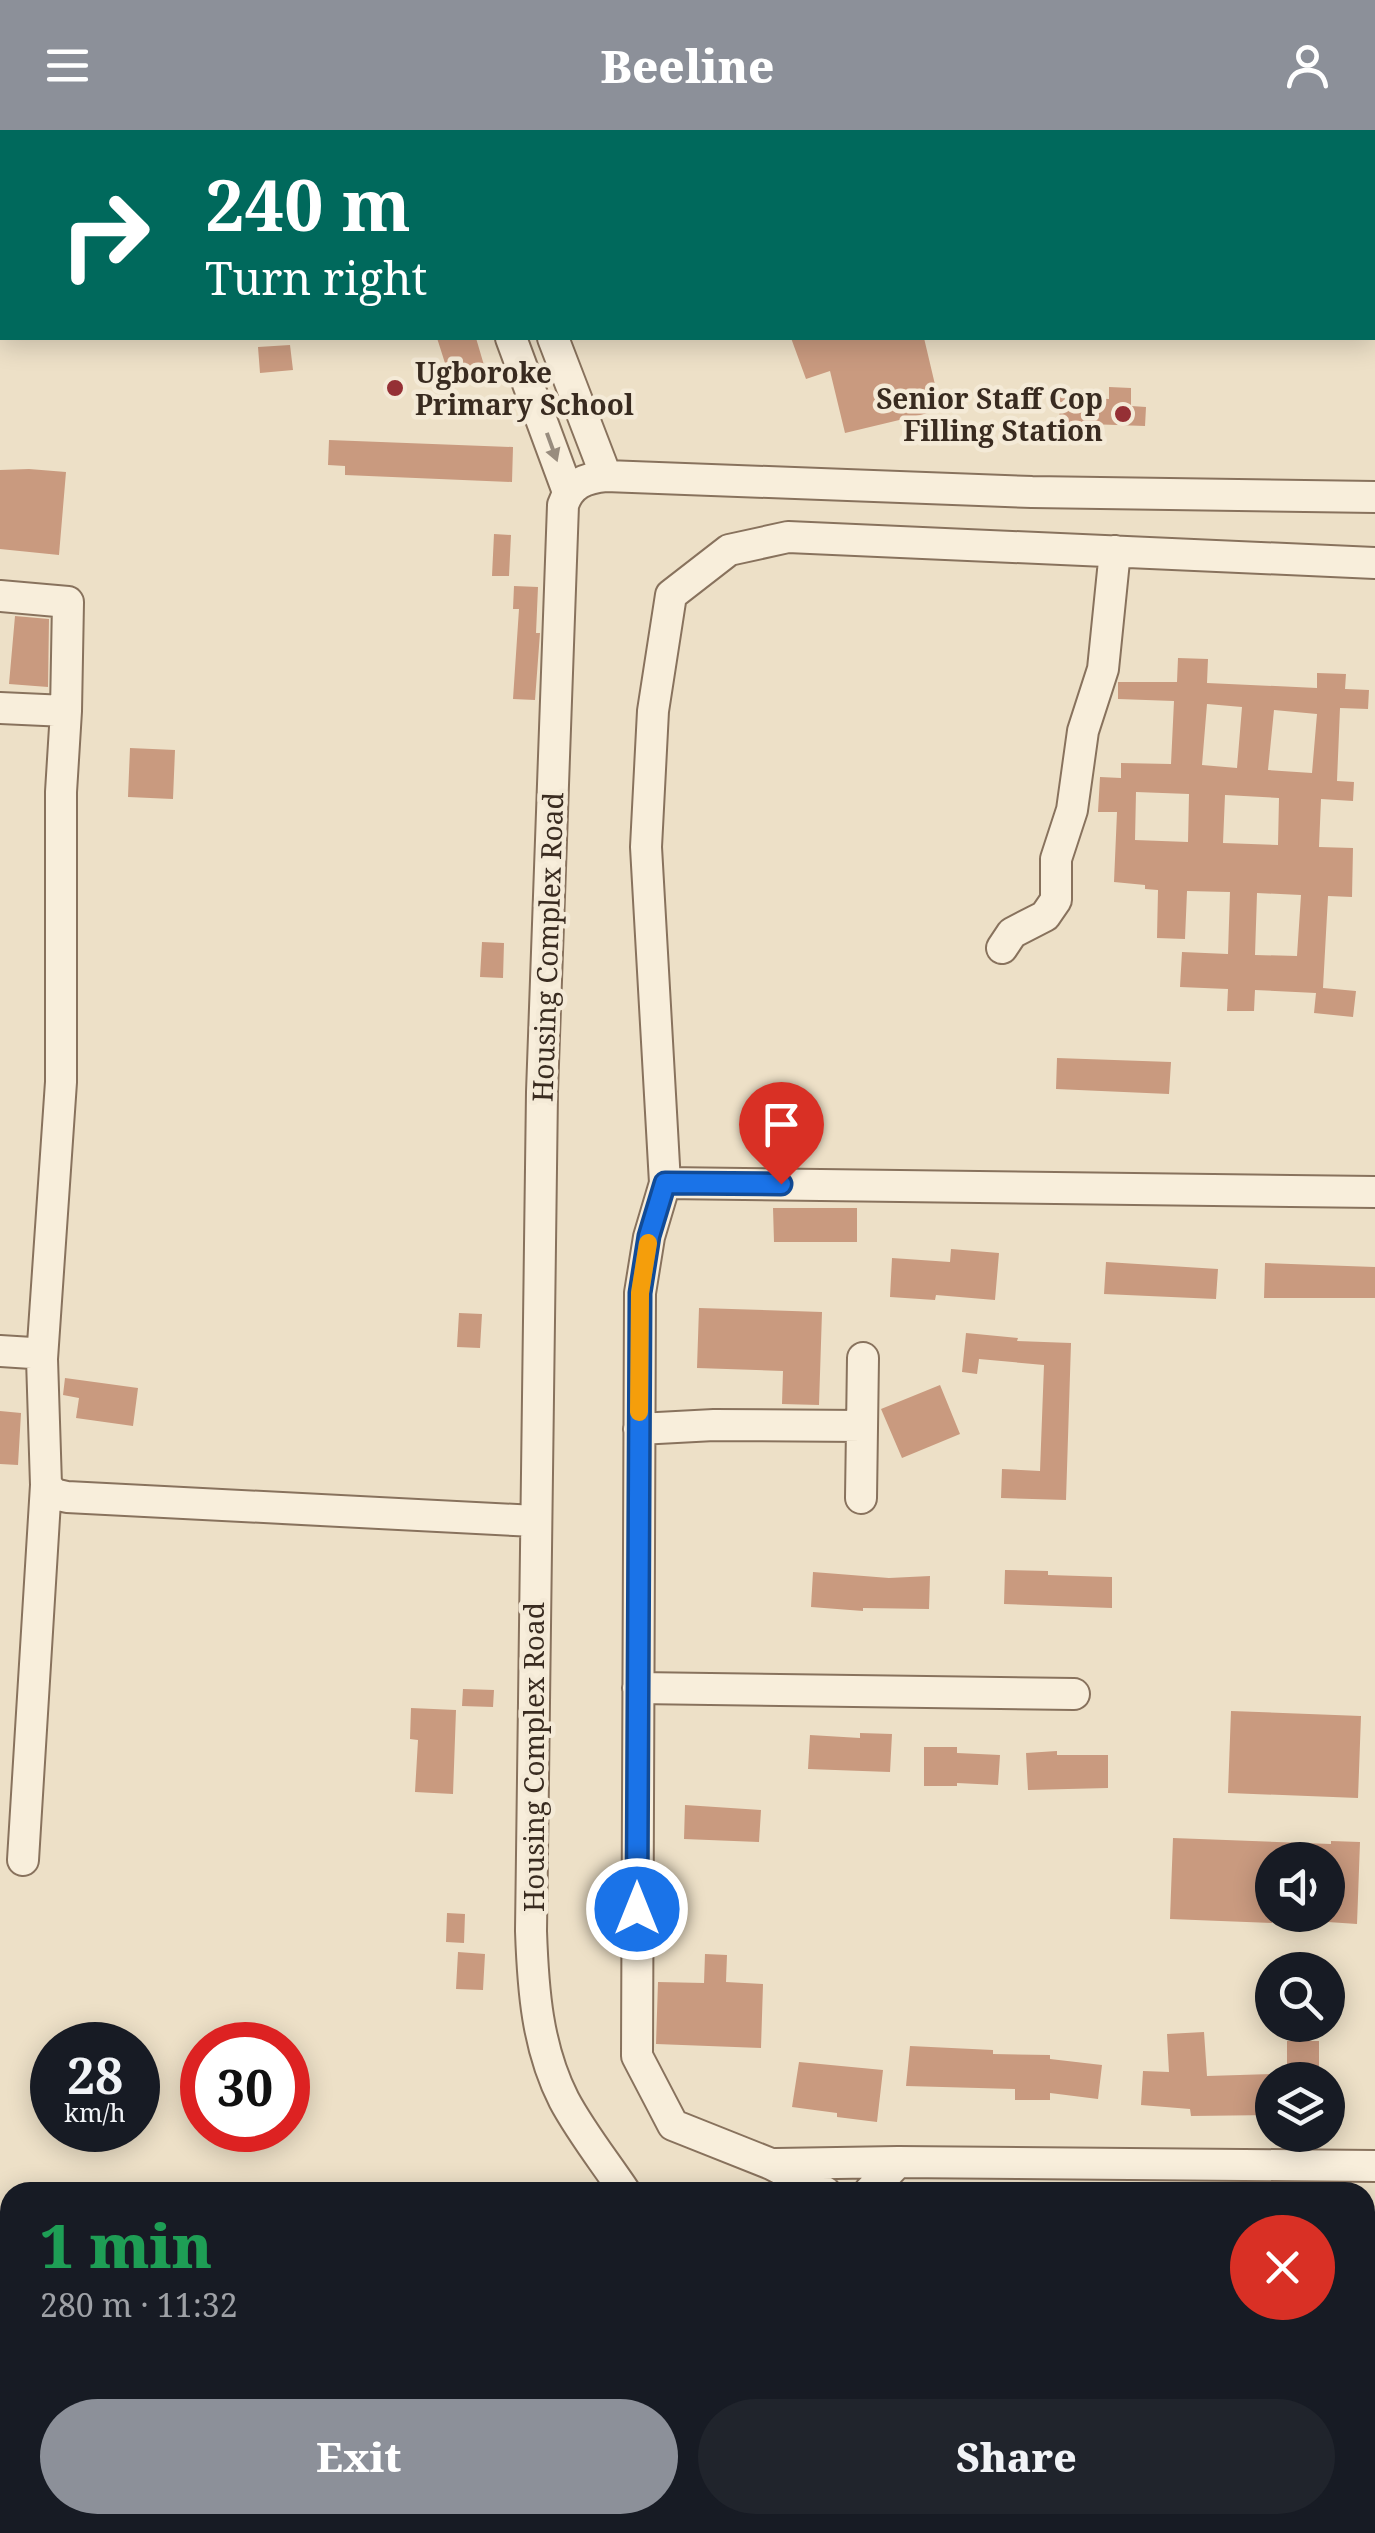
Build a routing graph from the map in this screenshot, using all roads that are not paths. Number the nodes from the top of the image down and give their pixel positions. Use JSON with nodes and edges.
{"nodes":[{"id":1,"x":513,"y":340,"type":"edge"},
{"id":2,"x":555,"y":340,"type":"edge"},
{"id":3,"x":606,"y":476,"type":"junction"},
{"id":4,"x":568,"y":492,"type":"junction"},
{"id":5,"x":1375,"y":498,"type":"edge"},
{"id":6,"x":1115,"y":551,"type":"junction"},
{"id":7,"x":1375,"y":563,"type":"edge"},
{"id":8,"x":0,"y":596,"type":"edge"},
{"id":9,"x":0,"y":708,"type":"edge"},
{"id":10,"x":66,"y":711,"type":"junction"},
{"id":11,"x":1002,"y":948,"type":"dead end"},
{"id":12,"x":665,"y":1183,"type":"junction"},
{"id":13,"x":1375,"y":1192,"type":"edge"},
{"id":14,"x":0,"y":1351,"type":"edge"},
{"id":15,"x":863,"y":1358,"type":"dead end"},
{"id":16,"x":42,"y":1359,"type":"junction"},
{"id":17,"x":862,"y":1426,"type":"junction"},
{"id":18,"x":639,"y":1428,"type":"junction"},
{"id":19,"x":46,"y":1485,"type":"junction"},
{"id":20,"x":861,"y":1498,"type":"dead end"},
{"id":21,"x":535,"y":1521,"type":"junction"},
{"id":22,"x":638,"y":1688,"type":"junction"},
{"id":23,"x":1074,"y":1694,"type":"dead end"},
{"id":24,"x":23,"y":1860,"type":"dead end"},
{"id":25,"x":898,"y":2162,"type":"junction"},
{"id":26,"x":771,"y":2164,"type":"junction"},
{"id":27,"x":1375,"y":2166,"type":"edge"},
{"id":28,"x":618,"y":2182,"type":"edge"},
{"id":29,"x":806,"y":2182,"type":"edge"},
{"id":30,"x":879,"y":2182,"type":"edge"}],
"edges":[{"from":1,"to":4,"type":"street","one_way":true},
{"from":2,"to":3,"type":"street"},
{"from":3,"to":4,"type":"street"},
{"from":3,"to":5,"type":"street"},
{"from":4,"to":21,"type":"street","name":"Housing Complex Road"},
{"from":6,"to":7,"type":"street"},
{"from":6,"to":11,"type":"street"},
{"from":6,"to":12,"type":"street"},
{"from":8,"to":10,"type":"street"},
{"from":9,"to":10,"type":"street"},
{"from":10,"to":16,"type":"street"},
{"from":12,"to":13,"type":"street"},
{"from":12,"to":18,"type":"street"},
{"from":14,"to":16,"type":"street"},
{"from":15,"to":17,"type":"street"},
{"from":16,"to":19,"type":"street"},
{"from":17,"to":18,"type":"street"},
{"from":17,"to":20,"type":"street"},
{"from":18,"to":22,"type":"street"},
{"from":19,"to":21,"type":"street"},
{"from":19,"to":24,"type":"street"},
{"from":21,"to":28,"type":"street","name":"Housing Complex Road"},
{"from":22,"to":23,"type":"street"},
{"from":22,"to":26,"type":"street"},
{"from":25,"to":26,"type":"street"},
{"from":25,"to":27,"type":"street"},
{"from":25,"to":30,"type":"street"},
{"from":26,"to":29,"type":"street"}]}
